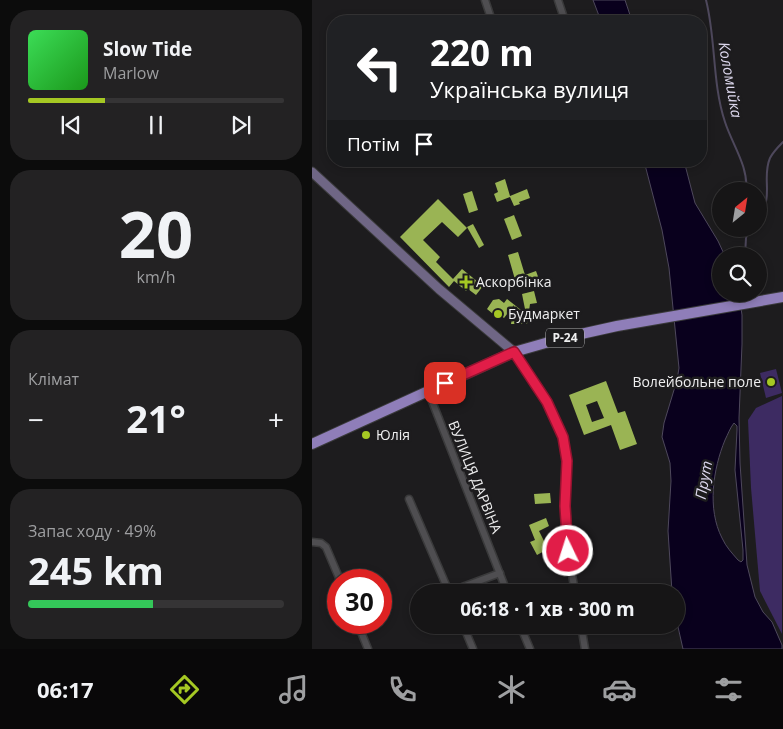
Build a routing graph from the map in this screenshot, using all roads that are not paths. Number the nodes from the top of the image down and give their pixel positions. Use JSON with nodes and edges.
{"nodes":[{"id":1,"x":485,"y":0,"type":"edge"},
{"id":2,"x":558,"y":0,"type":"edge"},
{"id":3,"x":490,"y":15,"type":"edge"},
{"id":4,"x":563,"y":15,"type":"edge"},
{"id":5,"x":312,"y":172,"type":"edge"},
{"id":6,"x":782,"y":297,"type":"edge"},
{"id":7,"x":514,"y":352,"type":"junction"},
{"id":8,"x":428,"y":391,"type":"junction"},
{"id":9,"x":312,"y":444,"type":"edge"},
{"id":10,"x":409,"y":499,"type":"dead end"},
{"id":11,"x":312,"y":542,"type":"edge"},
{"id":12,"x":335,"y":569,"type":"edge"},
{"id":13,"x":500,"y":573,"type":"junction"},
{"id":14,"x":504,"y":584,"type":"edge"},
{"id":15,"x":573,"y":584,"type":"edge"},
{"id":16,"x":362,"y":634,"type":"edge"},
{"id":17,"x":467,"y":634,"type":"edge"},
{"id":18,"x":524,"y":634,"type":"edge"},
{"id":19,"x":582,"y":634,"type":"edge"},
{"id":20,"x":368,"y":649,"type":"edge"},
{"id":21,"x":473,"y":649,"type":"edge"},
{"id":22,"x":530,"y":649,"type":"edge"},
{"id":23,"x":585,"y":649,"type":"edge"}],
"edges":[{"from":1,"to":3,"type":"street"},
{"from":2,"to":4,"type":"street"},
{"from":5,"to":7,"type":"street"},
{"from":6,"to":7,"type":"main road","number":"Р-24"},
{"from":7,"to":8,"type":"main road","number":"Р-24"},
{"from":7,"to":15,"type":"street"},
{"from":8,"to":9,"type":"main road","number":"Р-24"},
{"from":8,"to":13,"type":"street","name":"ВУЛИЦЯ ДАРВІНА"},
{"from":10,"to":13,"type":"street"},
{"from":11,"to":12,"type":"street"},
{"from":13,"to":14,"type":"street","name":"ВУЛИЦЯ ДАРВІНА"},
{"from":16,"to":20,"type":"street"},
{"from":17,"to":21,"type":"street"},
{"from":18,"to":22,"type":"street"},
{"from":19,"to":23,"type":"street"}]}
